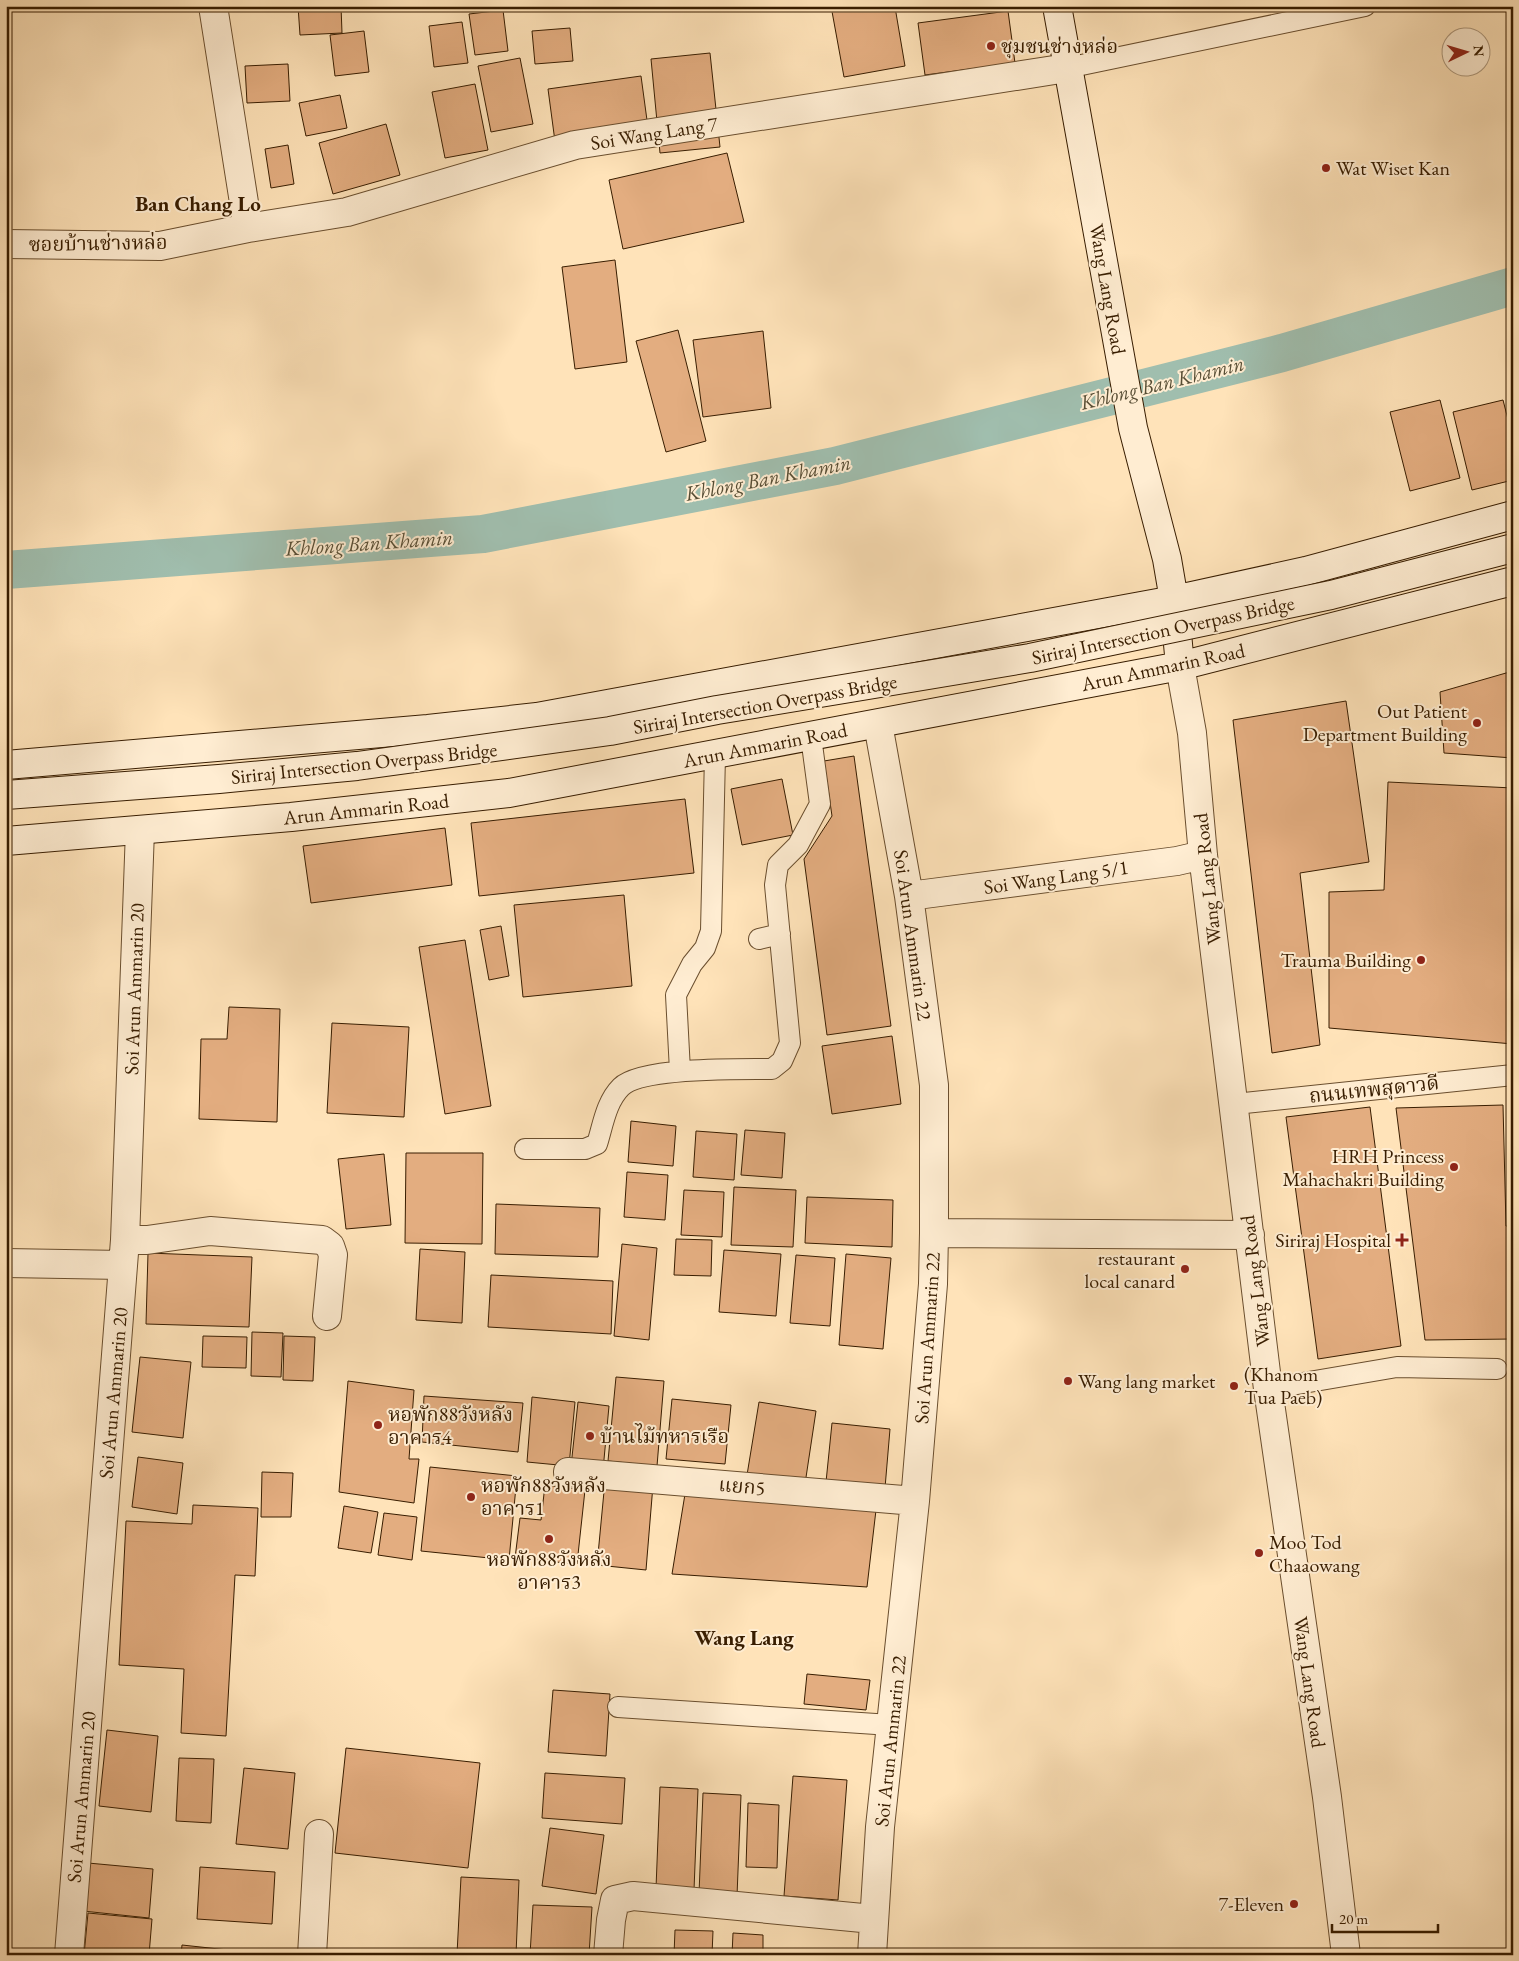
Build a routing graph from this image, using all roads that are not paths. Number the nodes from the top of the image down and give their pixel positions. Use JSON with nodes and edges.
{"nodes":[{"id":1,"x":213,"y":6,"type":"edge"},
{"id":2,"x":1056,"y":6,"type":"edge"},
{"id":3,"x":1365,"y":6,"type":"edge"},
{"id":4,"x":1067,"y":68,"type":"junction"},
{"id":5,"x":248,"y":228,"type":"junction"},
{"id":6,"x":6,"y":244,"type":"edge"},
{"id":7,"x":1513,"y":514,"type":"edge"},
{"id":8,"x":1513,"y":548,"type":"edge"},
{"id":9,"x":1513,"y":581,"type":"edge"},
{"id":10,"x":1174,"y":600,"type":"junction"},
{"id":11,"x":1180,"y":666,"type":"junction"},
{"id":12,"x":878,"y":724,"type":"junction"},
{"id":13,"x":811,"y":737,"type":"junction"},
{"id":14,"x":715,"y":755,"type":"junction"},
{"id":15,"x":6,"y":765,"type":"edge"},
{"id":16,"x":6,"y":795,"type":"edge"},
{"id":17,"x":140,"y":830,"type":"junction"},
{"id":18,"x":6,"y":841,"type":"edge"},
{"id":19,"x":1203,"y":855,"type":"junction"},
{"id":20,"x":909,"y":896,"type":"junction"},
{"id":21,"x":780,"y":934,"type":"junction"},
{"id":22,"x":759,"y":939,"type":"dead end"},
{"id":23,"x":680,"y":1071,"type":"junction"},
{"id":24,"x":1513,"y":1075,"type":"edge"},
{"id":25,"x":1235,"y":1104,"type":"junction"},
{"id":26,"x":525,"y":1149,"type":"dead end"},
{"id":27,"x":934,"y":1233,"type":"junction"},
{"id":28,"x":1250,"y":1235,"type":"junction"},
{"id":29,"x":124,"y":1253,"type":"junction"},
{"id":30,"x":6,"y":1263,"type":"edge"},
{"id":31,"x":327,"y":1316,"type":"dead end"},
{"id":32,"x":1497,"y":1369,"type":"dead end"},
{"id":33,"x":1268,"y":1389,"type":"junction"},
{"id":34,"x":568,"y":1472,"type":"dead end"},
{"id":35,"x":915,"y":1500,"type":"junction"},
{"id":36,"x":618,"y":1706,"type":"dead end"},
{"id":37,"x":891,"y":1725,"type":"junction"},
{"id":38,"x":320,"y":1834,"type":"dead end"},
{"id":39,"x":873,"y":1918,"type":"junction"},
{"id":40,"x":68,"y":1955,"type":"edge"},
{"id":41,"x":312,"y":1955,"type":"edge"},
{"id":42,"x":608,"y":1955,"type":"edge"},
{"id":43,"x":872,"y":1955,"type":"edge"},
{"id":44,"x":1346,"y":1955,"type":"edge"}],
"edges":[{"from":1,"to":5,"type":"street"},
{"from":2,"to":4,"type":"street","name":"Wang Lang Road"},
{"from":3,"to":4,"type":"lane"},
{"from":4,"to":5,"type":"street","name":"Soi Wang Lang 7"},
{"from":4,"to":10,"type":"street","name":"Wang Lang Road"},
{"from":5,"to":6,"type":"street","name":"ซอยบ้านช่างหล่อ"},
{"from":7,"to":10,"type":"street"},
{"from":8,"to":16,"type":"street","name":"Siriraj Intersection Overpass Bridge","bridge":true},
{"from":9,"to":11,"type":"street","name":"Arun Ammarin Road"},
{"from":10,"to":11,"type":"street","name":"Wang Lang Road"},
{"from":10,"to":15,"type":"street"},
{"from":11,"to":12,"type":"street","name":"Arun Ammarin Road"},
{"from":11,"to":19,"type":"street","name":"Wang Lang Road"},
{"from":12,"to":13,"type":"street","name":"Arun Ammarin Road"},
{"from":12,"to":20,"type":"street","name":"Soi Arun Ammarin 22"},
{"from":13,"to":14,"type":"street","name":"Arun Ammarin Road"},
{"from":13,"to":21,"type":"lane"},
{"from":14,"to":17,"type":"street","name":"Arun Ammarin Road"},
{"from":14,"to":23,"type":"lane"},
{"from":17,"to":18,"type":"street","name":"Arun Ammarin Road"},
{"from":17,"to":29,"type":"street","name":"Soi Arun Ammarin 20"},
{"from":19,"to":20,"type":"street","name":"Soi Wang Lang 5/1"},
{"from":19,"to":25,"type":"street","name":"Wang Lang Road"},
{"from":20,"to":27,"type":"street","name":"Soi Arun Ammarin 22"},
{"from":21,"to":22,"type":"lane"},
{"from":21,"to":23,"type":"lane"},
{"from":23,"to":26,"type":"lane"},
{"from":24,"to":25,"type":"lane","name":"ถนนเทพสุดาวดี"},
{"from":25,"to":28,"type":"street","name":"Wang Lang Road"},
{"from":27,"to":28,"type":"street"},
{"from":27,"to":35,"type":"street","name":"Soi Arun Ammarin 22"},
{"from":28,"to":33,"type":"street","name":"Wang Lang Road"},
{"from":29,"to":30,"type":"street"},
{"from":29,"to":31,"type":"street"},
{"from":29,"to":40,"type":"street","name":"Soi Arun Ammarin 20"},
{"from":32,"to":33,"type":"lane"},
{"from":33,"to":44,"type":"street","name":"Wang Lang Road"},
{"from":34,"to":35,"type":"street","name":"แยก5"},
{"from":35,"to":37,"type":"street","name":"Soi Arun Ammarin 22"},
{"from":36,"to":37,"type":"lane"},
{"from":37,"to":39,"type":"street","name":"Soi Arun Ammarin 22"},
{"from":38,"to":41,"type":"street"},
{"from":39,"to":42,"type":"street"},
{"from":39,"to":43,"type":"street","name":"Soi Arun Ammarin 22"}]}
